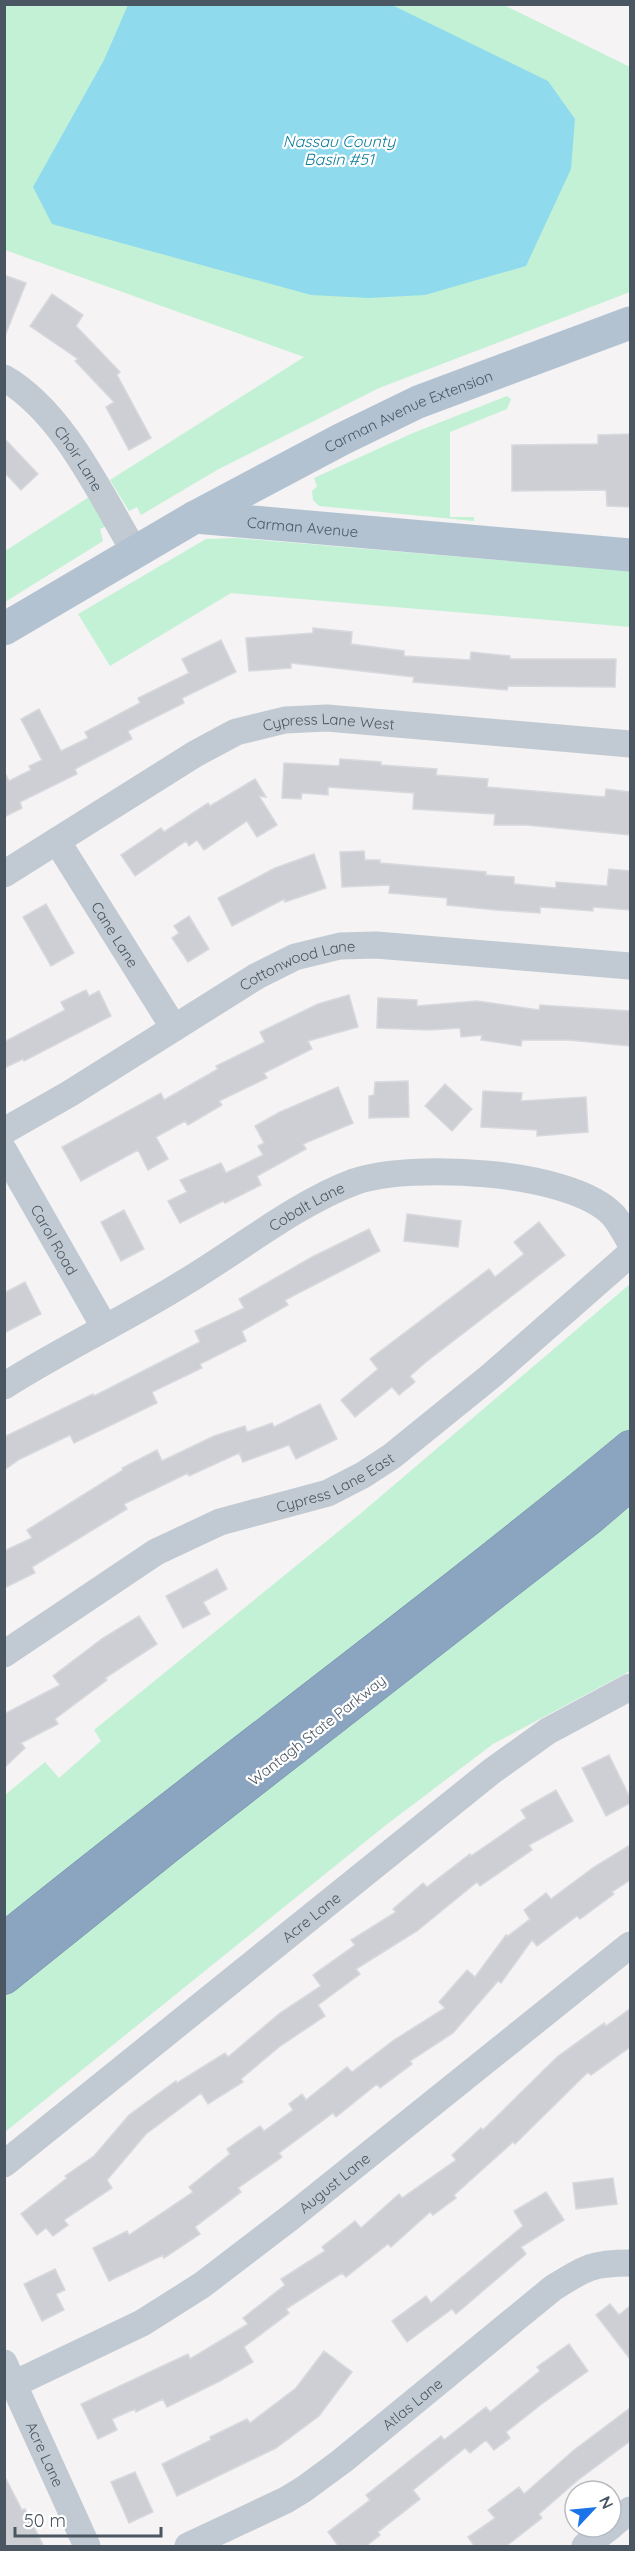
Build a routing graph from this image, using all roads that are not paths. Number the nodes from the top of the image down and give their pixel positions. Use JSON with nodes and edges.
{"nodes":[{"id":1,"x":630,"y":323,"type":"edge"},
{"id":2,"x":4,"y":378,"type":"edge"},
{"id":3,"x":195,"y":516,"type":"junction"},
{"id":4,"x":135,"y":552,"type":"junction"},
{"id":5,"x":630,"y":555,"type":"edge"},
{"id":6,"x":4,"y":629,"type":"edge"},
{"id":7,"x":630,"y":744,"type":"edge"},
{"id":8,"x":57,"y":841,"type":"junction"},
{"id":9,"x":4,"y":874,"type":"edge"},
{"id":10,"x":630,"y":966,"type":"edge"},
{"id":11,"x":174,"y":1028,"type":"junction"},
{"id":12,"x":4,"y":1131,"type":"edge"},
{"id":13,"x":4,"y":1151,"type":"edge"},
{"id":14,"x":630,"y":1242,"type":"edge"},
{"id":15,"x":630,"y":1254,"type":"edge"},
{"id":16,"x":105,"y":1328,"type":"junction"},
{"id":17,"x":4,"y":1386,"type":"edge"},
{"id":18,"x":630,"y":1447,"type":"edge"},
{"id":19,"x":630,"y":1484,"type":"edge"},
{"id":20,"x":4,"y":1654,"type":"edge"},
{"id":21,"x":627,"y":1697,"type":"edge"},
{"id":22,"x":4,"y":1940,"type":"edge"},
{"id":23,"x":630,"y":1945,"type":"edge"},
{"id":24,"x":4,"y":1978,"type":"edge"},
{"id":25,"x":4,"y":2164,"type":"edge"},
{"id":26,"x":630,"y":2263,"type":"edge"},
{"id":27,"x":9,"y":2373,"type":"edge"},
{"id":28,"x":87,"y":2547,"type":"edge"},
{"id":29,"x":188,"y":2547,"type":"edge"}],
"edges":[{"from":1,"to":3,"type":"main road","name":"Carman Avenue Extension"},
{"from":2,"to":4,"type":"street","name":"Choir Lane"},
{"from":3,"to":4,"type":"main road"},
{"from":3,"to":5,"type":"main road","name":"Carman Avenue"},
{"from":4,"to":6,"type":"main road"},
{"from":7,"to":8,"type":"street","name":"Cypress Lane West"},
{"from":8,"to":9,"type":"street","name":"Cypress Lane West"},
{"from":8,"to":11,"type":"street","name":"Cane Lane"},
{"from":10,"to":11,"type":"street","name":"Cottonwood Lane"},
{"from":11,"to":12,"type":"street","name":"Cottonwood Lane"},
{"from":13,"to":16,"type":"street","name":"Carol Road"},
{"from":14,"to":16,"type":"street","name":"Cobalt Lane"},
{"from":15,"to":20,"type":"street","name":"Cypress Lane East"},
{"from":16,"to":17,"type":"street","name":"Cobalt Lane"},
{"from":18,"to":22,"type":"highway","name":"Wantagh State Parkway"},
{"from":19,"to":24,"type":"highway","name":"Wantagh State Parkway"},
{"from":21,"to":25,"type":"street","name":"Acre Lane"},
{"from":23,"to":27,"type":"street","name":"August Lane"},
{"from":26,"to":29,"type":"street","name":"Atlas Lane"},
{"from":27,"to":28,"type":"street","name":"Acre Lane"}]}
